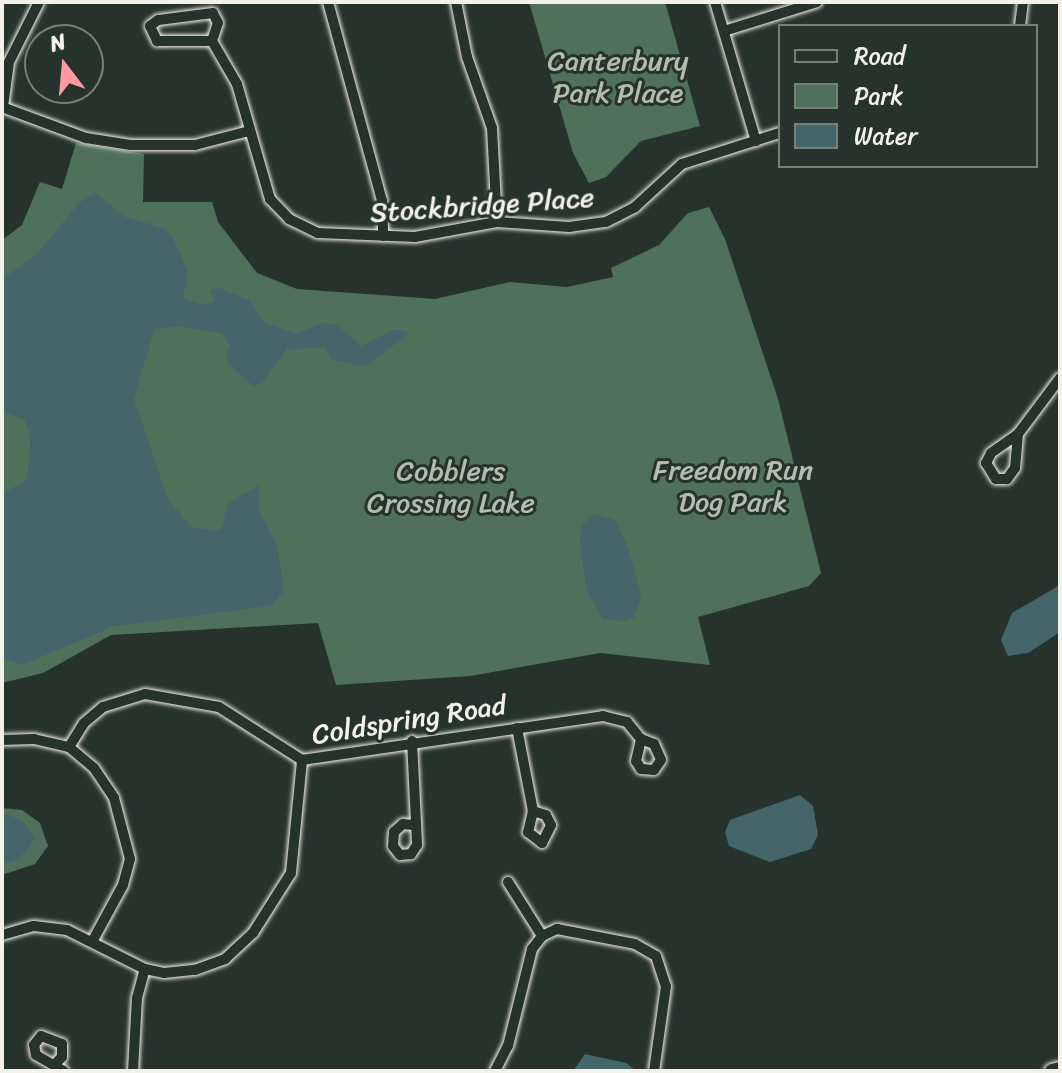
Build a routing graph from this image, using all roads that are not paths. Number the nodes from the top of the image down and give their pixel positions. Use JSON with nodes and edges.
{"nodes":[{"id":1,"x":39,"y":2,"type":"edge"},
{"id":2,"x":328,"y":2,"type":"edge"},
{"id":3,"x":456,"y":2,"type":"edge"},
{"id":4,"x":715,"y":2,"type":"edge"},
{"id":5,"x":817,"y":2,"type":"edge"},
{"id":6,"x":1023,"y":2,"type":"edge"},
{"id":7,"x":1020,"y":24,"type":"edge"},
{"id":8,"x":724,"y":31,"type":"junction"},
{"id":9,"x":212,"y":41,"type":"junction"},
{"id":10,"x":3,"y":107,"type":"edge"},
{"id":11,"x":249,"y":131,"type":"junction"},
{"id":12,"x":778,"y":134,"type":"edge"},
{"id":13,"x":756,"y":141,"type":"junction"},
{"id":14,"x":497,"y":222,"type":"junction"},
{"id":15,"x":383,"y":236,"type":"junction"},
{"id":16,"x":1060,"y":378,"type":"edge"},
{"id":17,"x":1018,"y":434,"type":"dead end"},
{"id":18,"x":517,"y":728,"type":"junction"},
{"id":19,"x":641,"y":739,"type":"dead end"},
{"id":20,"x":2,"y":740,"type":"edge"},
{"id":21,"x":412,"y":741,"type":"junction"},
{"id":22,"x":69,"y":747,"type":"junction"},
{"id":23,"x":302,"y":760,"type":"junction"},
{"id":24,"x":533,"y":811,"type":"dead end"},
{"id":25,"x":413,"y":825,"type":"dead end"},
{"id":26,"x":508,"y":882,"type":"dead end"},
{"id":27,"x":2,"y":935,"type":"edge"},
{"id":28,"x":542,"y":936,"type":"junction"},
{"id":29,"x":93,"y":940,"type":"junction"},
{"id":30,"x":145,"y":969,"type":"junction"},
{"id":31,"x":1060,"y":1069,"type":"edge"},
{"id":32,"x":133,"y":1071,"type":"edge"},
{"id":33,"x":495,"y":1071,"type":"edge"},
{"id":34,"x":654,"y":1071,"type":"edge"},
{"id":35,"x":1052,"y":1071,"type":"edge"}],
"edges":[{"from":1,"to":10,"type":"street"},
{"from":2,"to":15,"type":"street"},
{"from":3,"to":14,"type":"street"},
{"from":4,"to":8,"type":"street"},
{"from":5,"to":8,"type":"street"},
{"from":6,"to":7,"type":"street"},
{"from":8,"to":13,"type":"street"},
{"from":9,"to":9,"type":"street","name":"Stockbridge Place"},
{"from":9,"to":11,"type":"street","name":"Stockbridge Place"},
{"from":10,"to":11,"type":"street"},
{"from":11,"to":15,"type":"street","name":"Stockbridge Place"},
{"from":12,"to":13,"type":"street","name":"Stockbridge Place"},
{"from":13,"to":14,"type":"street","name":"Stockbridge Place"},
{"from":14,"to":15,"type":"street","name":"Stockbridge Place"},
{"from":16,"to":17,"type":"street"},
{"from":18,"to":19,"type":"street","name":"Coldspring Road"},
{"from":18,"to":21,"type":"street","name":"Coldspring Road"},
{"from":18,"to":24,"type":"street"},
{"from":20,"to":22,"type":"street"},
{"from":21,"to":23,"type":"street","name":"Coldspring Road"},
{"from":21,"to":25,"type":"street"},
{"from":22,"to":23,"type":"street","name":"Coldspring Road"},
{"from":22,"to":29,"type":"street"},
{"from":23,"to":30,"type":"street"},
{"from":26,"to":28,"type":"street"},
{"from":27,"to":29,"type":"street"},
{"from":28,"to":33,"type":"street"},
{"from":28,"to":34,"type":"street"},
{"from":29,"to":30,"type":"street"},
{"from":30,"to":32,"type":"street"},
{"from":31,"to":35,"type":"main road"}]}
